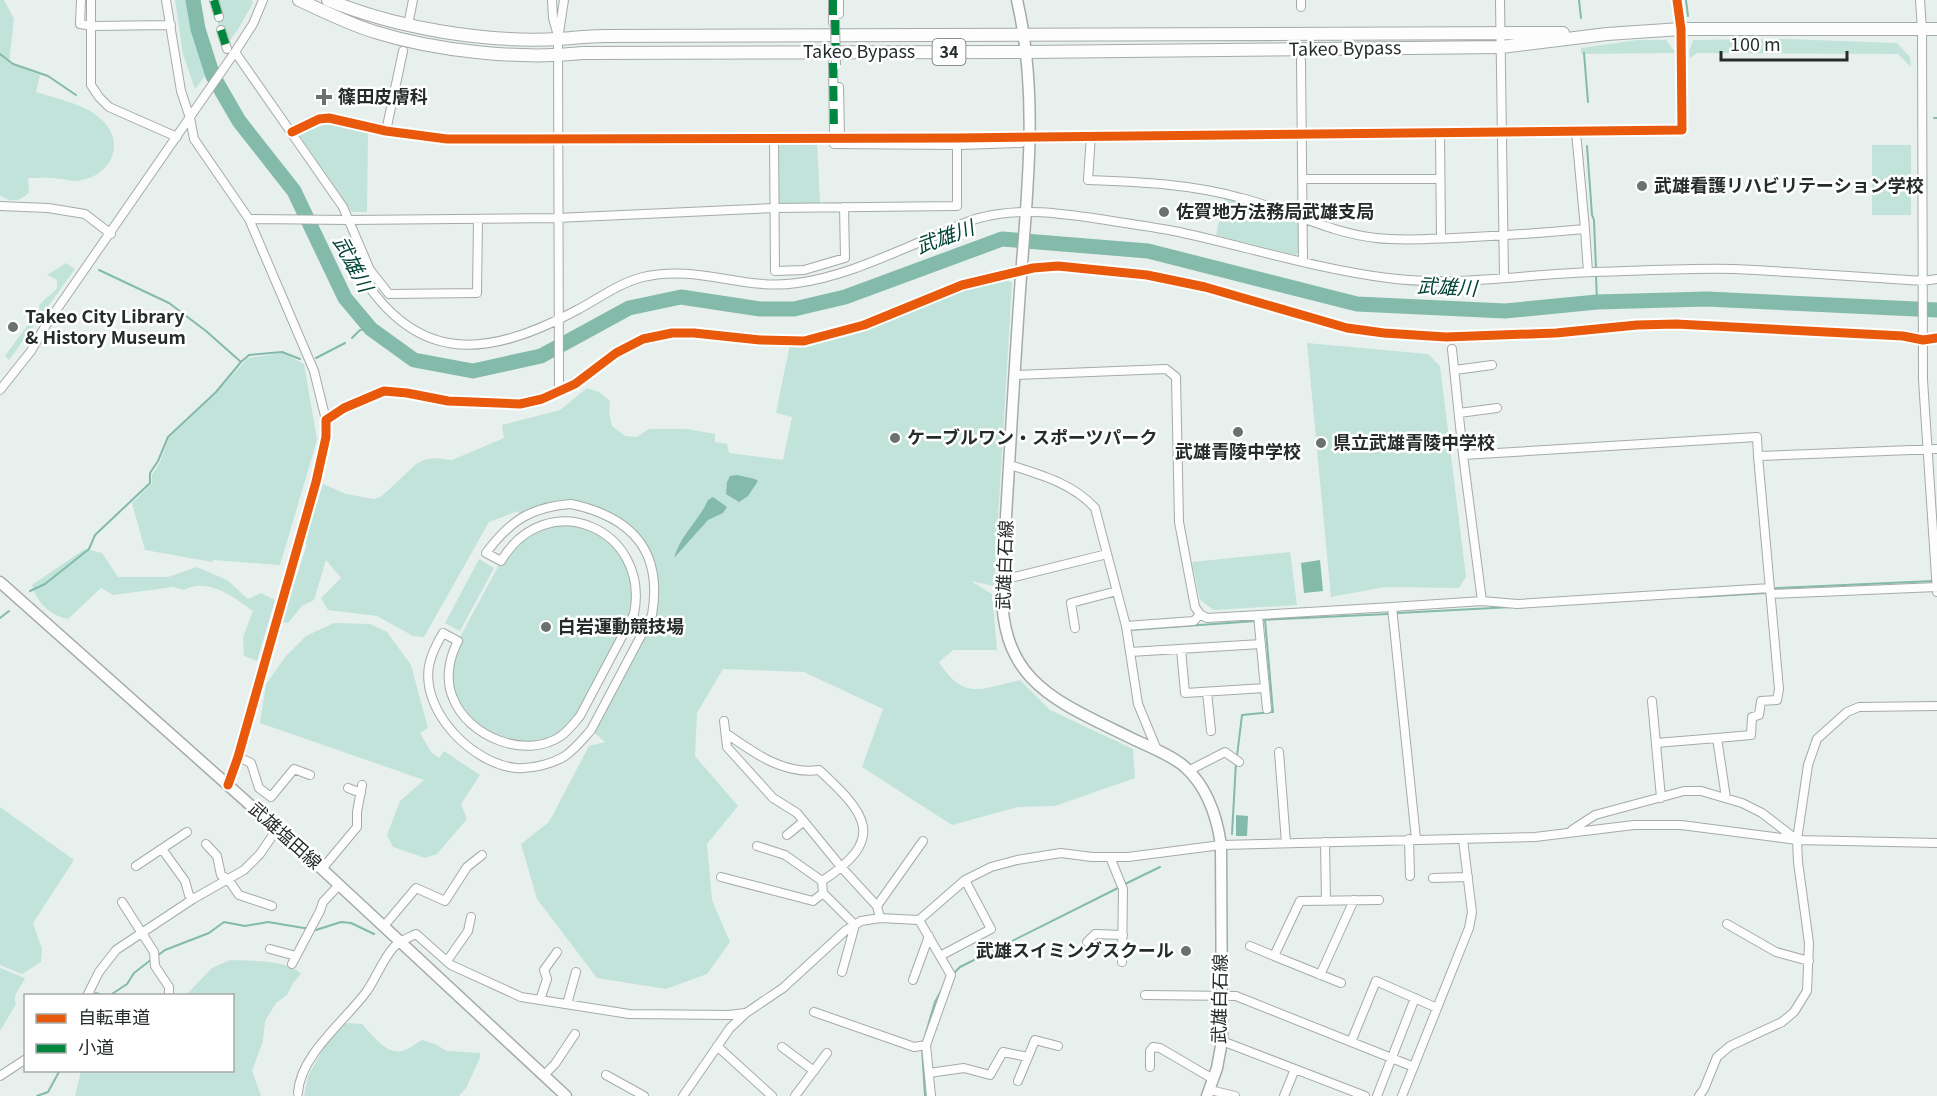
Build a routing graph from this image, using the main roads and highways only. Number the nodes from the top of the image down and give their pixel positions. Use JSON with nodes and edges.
{"nodes":[{"id":1,"x":299,"y":0,"type":"edge"},
{"id":2,"x":327,"y":0,"type":"edge"},
{"id":3,"x":1017,"y":0,"type":"edge"},
{"id":4,"x":1937,"y":29,"type":"edge"},
{"id":5,"x":1025,"y":34,"type":"junction"},
{"id":6,"x":1607,"y":34,"type":"junction"},
{"id":7,"x":1026,"y":52,"type":"junction"},
{"id":8,"x":0,"y":582,"type":"edge"},
{"id":9,"x":1212,"y":1090,"type":"edge"},
{"id":10,"x":566,"y":1096,"type":"edge"}],
"edges":[{"from":1,"to":7,"type":"highway","name":"Takeo Bypass","number":"34"},
{"from":2,"to":5,"type":"highway","name":"Takeo Bypass","number":"34"},
{"from":3,"to":5,"type":"main road","name":"武雄白石線"},
{"from":4,"to":6,"type":"highway","name":"Takeo Bypass","number":"34"},
{"from":5,"to":6,"type":"highway","name":"Takeo Bypass","number":"34"},
{"from":5,"to":7,"type":"main road","name":"武雄白石線"},
{"from":6,"to":7,"type":"highway","name":"Takeo Bypass","number":"34"},
{"from":7,"to":9,"type":"main road","name":"武雄白石線"},
{"from":8,"to":10,"type":"main road","name":"武雄塩田線"}]}
